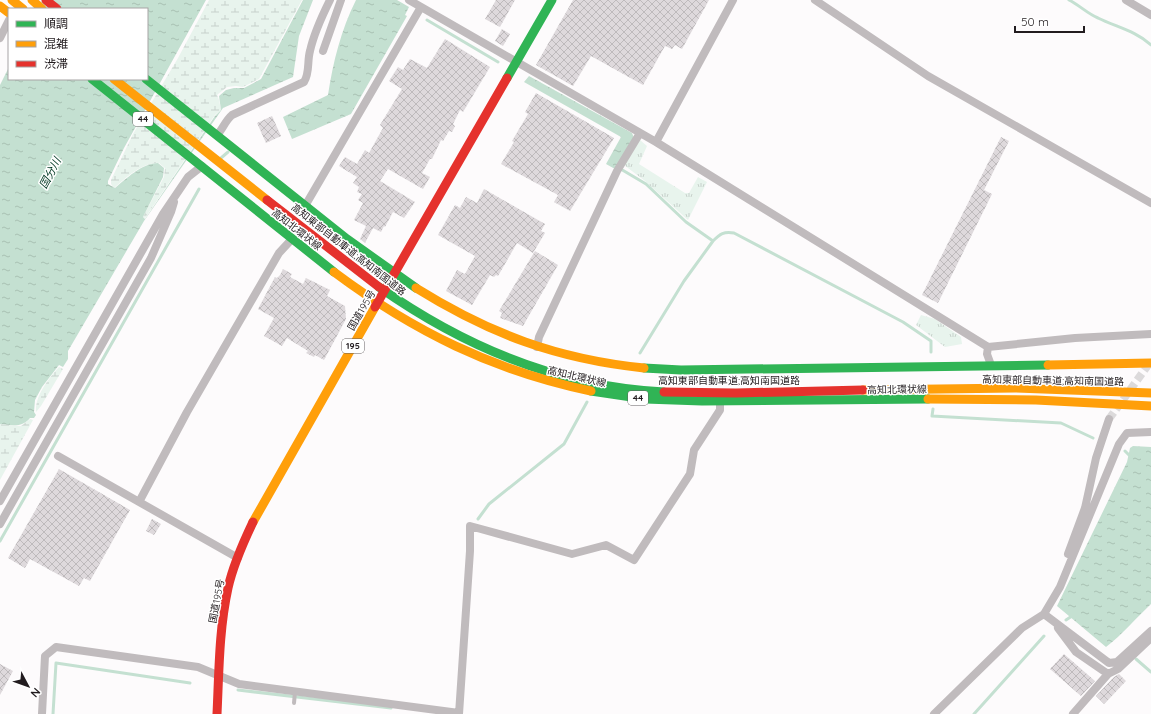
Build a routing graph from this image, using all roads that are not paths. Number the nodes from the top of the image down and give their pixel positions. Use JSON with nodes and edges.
{"nodes":[{"id":1,"x":12,"y":0,"type":"edge"},
{"id":2,"x":32,"y":0,"type":"edge"},
{"id":3,"x":46,"y":0,"type":"edge"},
{"id":4,"x":330,"y":0,"type":"edge"},
{"id":5,"x":341,"y":0,"type":"edge"},
{"id":6,"x":409,"y":0,"type":"edge"},
{"id":7,"x":552,"y":0,"type":"edge"},
{"id":8,"x":733,"y":0,"type":"edge"},
{"id":9,"x":815,"y":0,"type":"edge"},
{"id":10,"x":1126,"y":0,"type":"edge"},
{"id":11,"x":0,"y":6,"type":"edge"},
{"id":12,"x":421,"y":7,"type":"junction"},
{"id":13,"x":22,"y":8,"type":"edge"},
{"id":14,"x":41,"y":8,"type":"edge"},
{"id":15,"x":56,"y":8,"type":"edge"},
{"id":16,"x":8,"y":12,"type":"edge"},
{"id":17,"x":1151,"y":15,"type":"edge"},
{"id":18,"x":8,"y":22,"type":"edge"},
{"id":19,"x":0,"y":38,"type":"edge"},
{"id":20,"x":323,"y":51,"type":"dead end"},
{"id":21,"x":516,"y":62,"type":"junction"},
{"id":22,"x":93,"y":80,"type":"edge"},
{"id":23,"x":115,"y":80,"type":"edge"},
{"id":24,"x":122,"y":80,"type":"edge"},
{"id":25,"x":147,"y":80,"type":"edge"},
{"id":26,"x":640,"y":133,"type":"junction"},
{"id":27,"x":217,"y":135,"type":"junction"},
{"id":28,"x":656,"y":142,"type":"junction"},
{"id":29,"x":210,"y":153,"type":"junction"},
{"id":30,"x":202,"y":166,"type":"junction"},
{"id":31,"x":175,"y":198,"type":"junction"},
{"id":32,"x":1151,"y":203,"type":"edge"},
{"id":33,"x":305,"y":206,"type":"junction"},
{"id":34,"x":291,"y":240,"type":"junction"},
{"id":35,"x":394,"y":275,"type":"junction"},
{"id":36,"x":378,"y":303,"type":"junction"},
{"id":37,"x":1151,"y":334,"type":"edge"},
{"id":38,"x":537,"y":347,"type":"junction"},
{"id":39,"x":988,"y":347,"type":"junction"},
{"id":40,"x":1151,"y":364,"type":"edge"},
{"id":41,"x":991,"y":365,"type":"junction"},
{"id":42,"x":1151,"y":393,"type":"edge"},
{"id":43,"x":720,"y":401,"type":"junction"},
{"id":44,"x":1151,"y":406,"type":"edge"},
{"id":45,"x":1109,"y":419,"type":"tunnel mouth"},
{"id":46,"x":1151,"y":432,"type":"edge"},
{"id":47,"x":58,"y":456,"type":"dead end"},
{"id":48,"x":0,"y":501,"type":"edge"},
{"id":49,"x":139,"y":502,"type":"junction"},
{"id":50,"x":0,"y":524,"type":"edge"},
{"id":51,"x":238,"y":558,"type":"junction"},
{"id":52,"x":1060,"y":587,"type":"junction"},
{"id":53,"x":1044,"y":614,"type":"junction"},
{"id":54,"x":1052,"y":620,"type":"junction"},
{"id":55,"x":1151,"y":631,"type":"edge"},
{"id":56,"x":1151,"y":638,"type":"edge"},
{"id":57,"x":218,"y":674,"type":"junction"},
{"id":58,"x":1108,"y":674,"type":"junction"},
{"id":59,"x":295,"y":691,"type":"junction"},
{"id":60,"x":294,"y":703,"type":"dead end"},
{"id":61,"x":459,"y":713,"type":"edge"},
{"id":62,"x":42,"y":714,"type":"edge"},
{"id":63,"x":217,"y":714,"type":"edge"},
{"id":64,"x":934,"y":714,"type":"edge"},
{"id":65,"x":1073,"y":714,"type":"edge"}],
"edges":[{"from":1,"to":13,"type":"main road"},
{"from":2,"to":14,"type":"main road"},
{"from":3,"to":15,"type":"main road"},
{"from":4,"to":27,"type":"street"},
{"from":5,"to":20,"type":"street"},
{"from":6,"to":12,"type":"street"},
{"from":7,"to":21,"type":"main road","name":"国道195号","number":"195"},
{"from":8,"to":28,"type":"street"},
{"from":9,"to":32,"type":"street"},
{"from":10,"to":17,"type":"street"},
{"from":11,"to":16,"type":"main road"},
{"from":12,"to":21,"type":"street"},
{"from":12,"to":33,"type":"street"},
{"from":18,"to":19,"type":"street"},
{"from":21,"to":26,"type":"street"},
{"from":21,"to":35,"type":"main road","name":"国道195号","number":"195"},
{"from":22,"to":30,"type":"main road","name":"高知北環状線","number":"44"},
{"from":23,"to":29,"type":"main road","name":"高知東部自動車道;高知南国道路"},
{"from":24,"to":29,"type":"main road"},
{"from":25,"to":27,"type":"main road","name":"高知北環状線"},
{"from":26,"to":28,"type":"street"},
{"from":26,"to":38,"type":"street"},
{"from":27,"to":33,"type":"main road","name":"高知北環状線"},
{"from":28,"to":39,"type":"street"},
{"from":29,"to":42,"type":"main road","name":"高知東部自動車道;高知南国道路"},
{"from":30,"to":31,"type":"street"},
{"from":30,"to":34,"type":"main road","name":"高知北環状線","number":"44"},
{"from":31,"to":48,"type":"street"},
{"from":31,"to":50,"type":"street"},
{"from":33,"to":35,"type":"main road","name":"高知北環状線"},
{"from":34,"to":36,"type":"main road","name":"高知北環状線","number":"44"},
{"from":34,"to":49,"type":"street"},
{"from":35,"to":36,"type":"main road","name":"国道195号","number":"195"},
{"from":35,"to":38,"type":"main road","name":"高知北環状線"},
{"from":36,"to":43,"type":"main road","name":"高知北環状線","number":"44"},
{"from":36,"to":51,"type":"main road","name":"国道195号","number":"195"},
{"from":37,"to":39,"type":"street"},
{"from":38,"to":41,"type":"main road","name":"高知北環状線"},
{"from":39,"to":41,"type":"street"},
{"from":40,"to":41,"type":"main road","name":"高知北環状線"},
{"from":43,"to":44,"type":"main road","name":"高知北環状線","number":"44"},
{"from":43,"to":61,"type":"street"},
{"from":45,"to":52,"type":"street"},
{"from":46,"to":52,"type":"street"},
{"from":47,"to":49,"type":"street"},
{"from":49,"to":51,"type":"street"},
{"from":51,"to":57,"type":"main road","name":"国道195号","number":"195"},
{"from":52,"to":53,"type":"street"},
{"from":53,"to":54,"type":"street"},
{"from":53,"to":64,"type":"street"},
{"from":54,"to":55,"type":"street"},
{"from":54,"to":58,"type":"street"},
{"from":56,"to":58,"type":"street"},
{"from":57,"to":59,"type":"street"},
{"from":57,"to":62,"type":"street"},
{"from":57,"to":63,"type":"main road","name":"国道195号","number":"195"},
{"from":58,"to":65,"type":"street"},
{"from":59,"to":60,"type":"lane"},
{"from":59,"to":61,"type":"street"}]}
